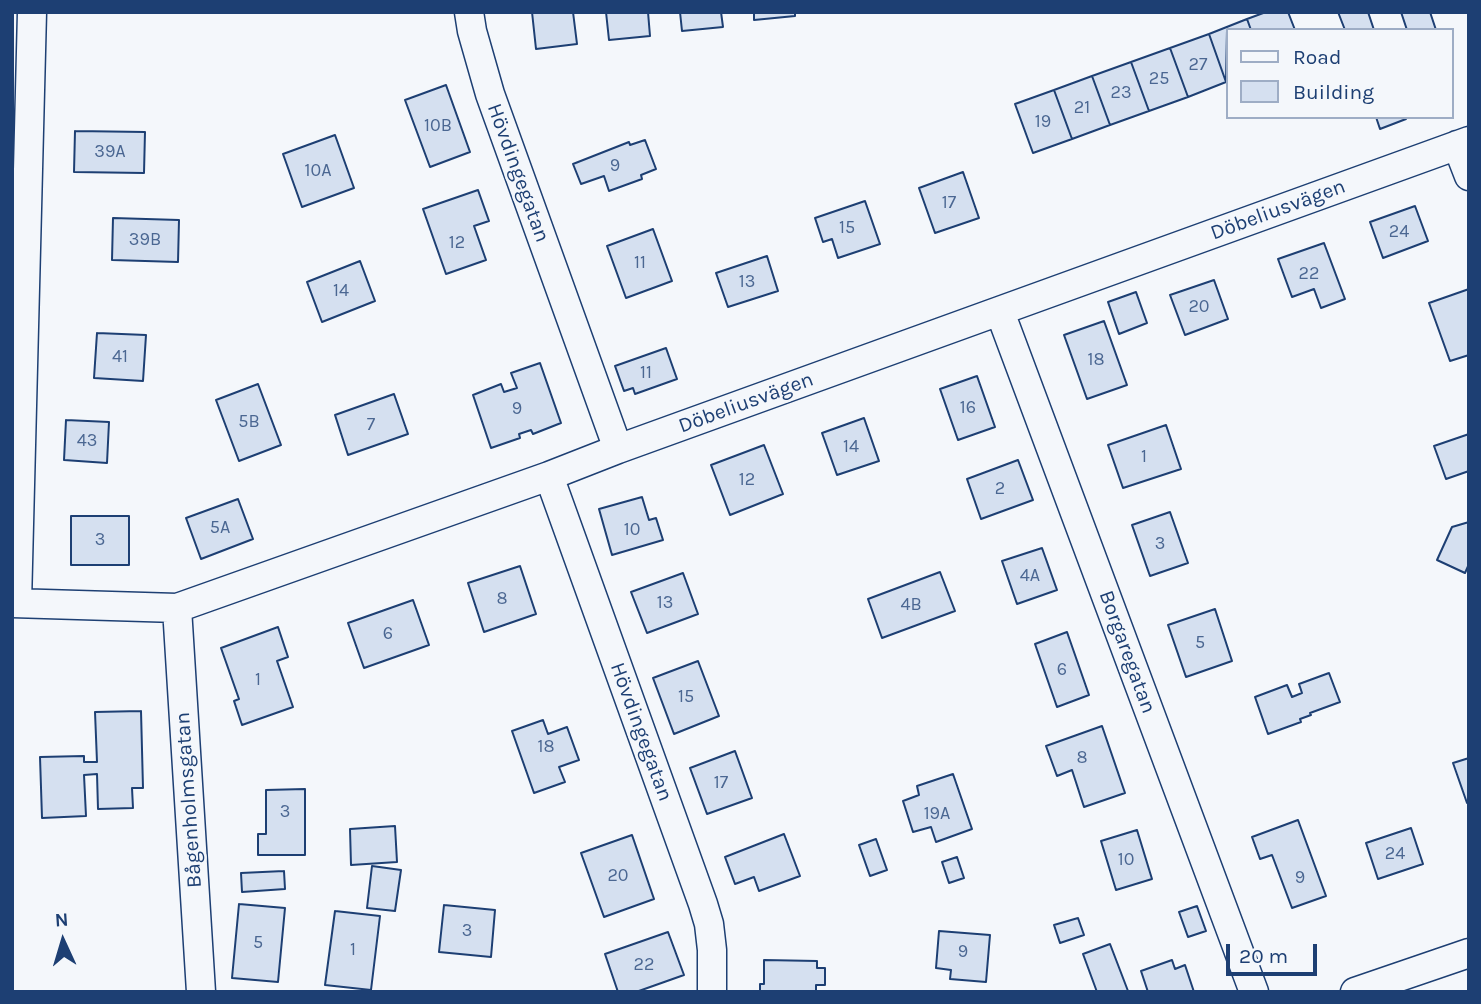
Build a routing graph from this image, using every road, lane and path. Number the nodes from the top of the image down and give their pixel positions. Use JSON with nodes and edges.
{"nodes":[{"id":1,"x":32,"y":12,"type":"edge"},
{"id":2,"x":469,"y":12,"type":"edge"},
{"id":3,"x":1463,"y":143,"type":"edge"},
{"id":4,"x":1469,"y":176,"type":"edge"},
{"id":5,"x":1000,"y":312,"type":"junction"},
{"id":6,"x":618,"y":449,"type":"junction"},
{"id":7,"x":549,"y":476,"type":"junction"},
{"id":8,"x":14,"y":603,"type":"edge"},
{"id":9,"x":177,"y":608,"type":"junction"},
{"id":10,"x":1469,"y":953,"type":"edge"},
{"id":11,"x":201,"y":992,"type":"edge"},
{"id":12,"x":712,"y":992,"type":"edge"},
{"id":13,"x":1254,"y":992,"type":"edge"},
{"id":14,"x":1355,"y":992,"type":"edge"}],
"edges":[{"from":1,"to":8,"type":"street"},
{"from":2,"to":6,"type":"street","name":"Hövdingegatan"},
{"from":3,"to":4,"type":"street"},
{"from":3,"to":5,"type":"street","name":"Döbeliusvägen"},
{"from":5,"to":6,"type":"street","name":"Döbeliusvägen"},
{"from":5,"to":13,"type":"street","name":"Borgaregatan"},
{"from":6,"to":7,"type":"street","name":"Döbeliusvägen"},
{"from":7,"to":9,"type":"street","name":"Döbeliusvägen"},
{"from":7,"to":12,"type":"street","name":"Hövdingegatan"},
{"from":8,"to":9,"type":"street","name":"Döbeliusvägen"},
{"from":9,"to":11,"type":"street","name":"Bågenholmsgatan"},
{"from":10,"to":14,"type":"street"}]}
